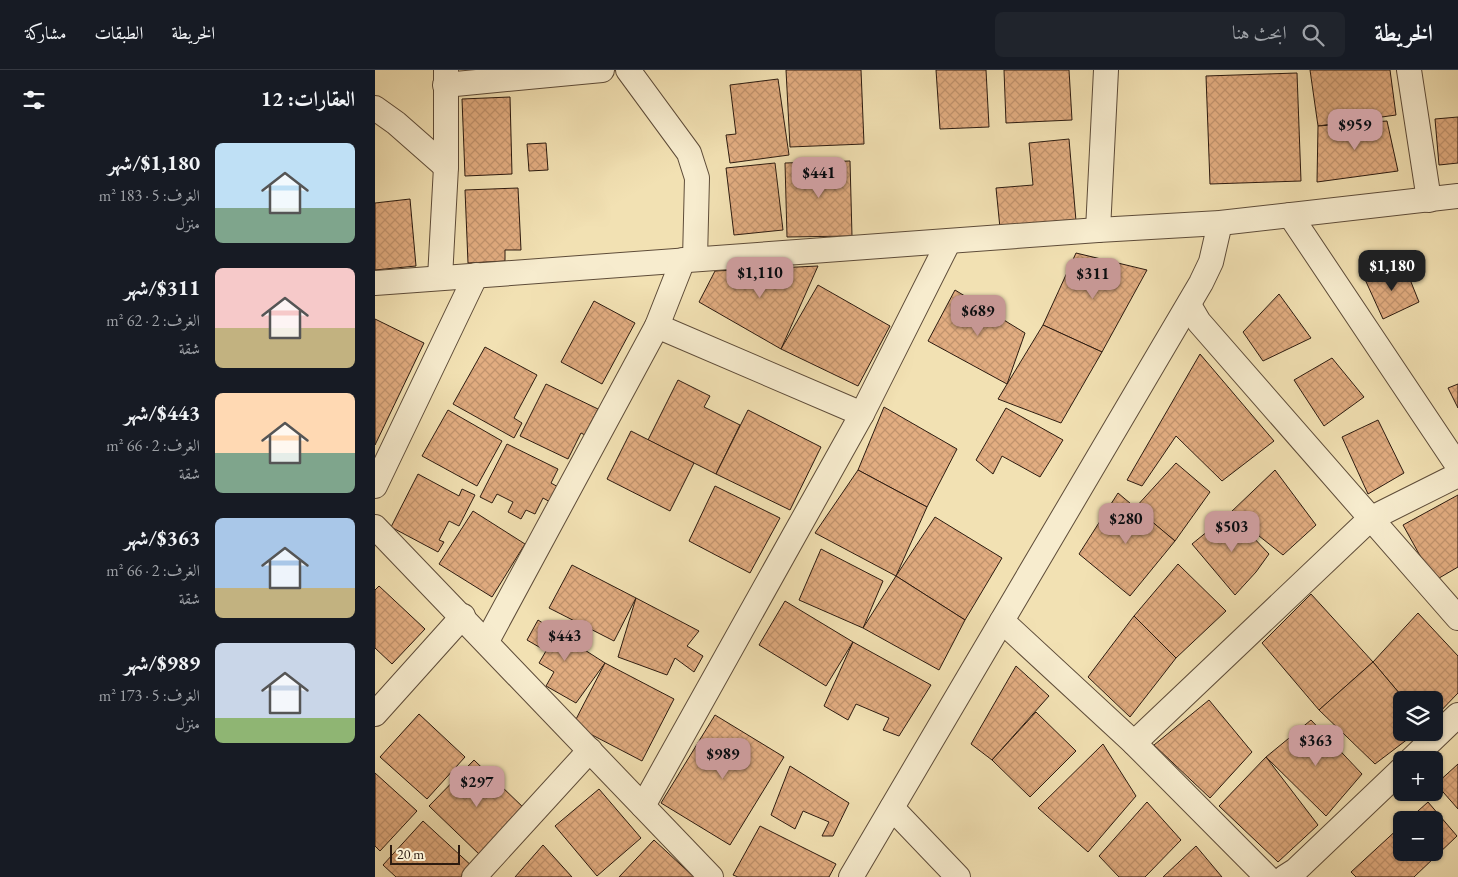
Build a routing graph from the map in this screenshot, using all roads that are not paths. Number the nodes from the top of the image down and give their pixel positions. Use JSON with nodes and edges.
{"nodes":[{"id":1,"x":602,"y":70,"type":"edge"},
{"id":2,"x":628,"y":70,"type":"edge"},
{"id":3,"x":1106,"y":70,"type":"edge"},
{"id":4,"x":1409,"y":70,"type":"edge"},
{"id":5,"x":445,"y":78,"type":"edge"},
{"id":6,"x":375,"y":108,"type":"edge"},
{"id":7,"x":446,"y":168,"type":"junction"},
{"id":8,"x":1458,"y":196,"type":"edge"},
{"id":9,"x":1429,"y":200,"type":"junction"},
{"id":10,"x":1290,"y":215,"type":"junction"},
{"id":11,"x":1220,"y":223,"type":"junction"},
{"id":12,"x":1098,"y":230,"type":"junction"},
{"id":13,"x":949,"y":241,"type":"junction"},
{"id":14,"x":689,"y":260,"type":"junction"},
{"id":15,"x":476,"y":276,"type":"junction"},
{"id":16,"x":439,"y":278,"type":"junction"},
{"id":17,"x":375,"y":283,"type":"edge"},
{"id":18,"x":1189,"y":305,"type":"junction"},
{"id":19,"x":657,"y":326,"type":"junction"},
{"id":20,"x":862,"y":414,"type":"junction"},
{"id":21,"x":1458,"y":466,"type":"edge"},
{"id":22,"x":1458,"y":475,"type":"edge"},
{"id":23,"x":375,"y":486,"type":"edge"},
{"id":24,"x":1370,"y":519,"type":"junction"},
{"id":25,"x":375,"y":527,"type":"edge"},
{"id":26,"x":463,"y":616,"type":"junction"},
{"id":27,"x":1458,"y":618,"type":"edge"},
{"id":28,"x":1002,"y":621,"type":"junction"},
{"id":29,"x":487,"y":641,"type":"junction"},
{"id":30,"x":375,"y":714,"type":"edge"},
{"id":31,"x":1458,"y":716,"type":"edge"},
{"id":32,"x":1134,"y":742,"type":"junction"},
{"id":33,"x":590,"y":750,"type":"junction"},
{"id":34,"x":1421,"y":751,"type":"edge"},
{"id":35,"x":1393,"y":778,"type":"edge"},
{"id":36,"x":643,"y":806,"type":"junction"},
{"id":37,"x":892,"y":808,"type":"junction"},
{"id":38,"x":474,"y":877,"type":"edge"},
{"id":39,"x":711,"y":877,"type":"edge"},
{"id":40,"x":851,"y":877,"type":"edge"},
{"id":41,"x":958,"y":877,"type":"edge"},
{"id":42,"x":1267,"y":877,"type":"edge"},
{"id":43,"x":1285,"y":877,"type":"edge"}],
"edges":[{"from":1,"to":5,"type":"street"},
{"from":2,"to":14,"type":"street"},
{"from":3,"to":12,"type":"street"},
{"from":4,"to":9,"type":"street"},
{"from":5,"to":7,"type":"street"},
{"from":6,"to":7,"type":"street"},
{"from":7,"to":16,"type":"street"},
{"from":8,"to":9,"type":"street"},
{"from":9,"to":10,"type":"street"},
{"from":10,"to":11,"type":"street"},
{"from":10,"to":21,"type":"street"},
{"from":11,"to":12,"type":"street"},
{"from":11,"to":18,"type":"street"},
{"from":12,"to":13,"type":"street"},
{"from":13,"to":14,"type":"street"},
{"from":13,"to":20,"type":"street"},
{"from":14,"to":15,"type":"street"},
{"from":14,"to":19,"type":"street"},
{"from":15,"to":16,"type":"street"},
{"from":15,"to":23,"type":"street"},
{"from":16,"to":17,"type":"street"},
{"from":18,"to":24,"type":"street"},
{"from":18,"to":28,"type":"street"},
{"from":19,"to":20,"type":"street"},
{"from":19,"to":29,"type":"street"},
{"from":20,"to":36,"type":"street"},
{"from":22,"to":24,"type":"street"},
{"from":24,"to":27,"type":"street"},
{"from":24,"to":32,"type":"street"},
{"from":25,"to":26,"type":"street"},
{"from":26,"to":29,"type":"street"},
{"from":26,"to":30,"type":"street"},
{"from":28,"to":32,"type":"street"},
{"from":28,"to":37,"type":"street"},
{"from":29,"to":33,"type":"street"},
{"from":31,"to":34,"type":"street"},
{"from":32,"to":42,"type":"street"},
{"from":33,"to":36,"type":"street"},
{"from":33,"to":38,"type":"street"},
{"from":35,"to":43,"type":"street"},
{"from":36,"to":39,"type":"street"},
{"from":37,"to":40,"type":"street"},
{"from":37,"to":41,"type":"street"}]}
